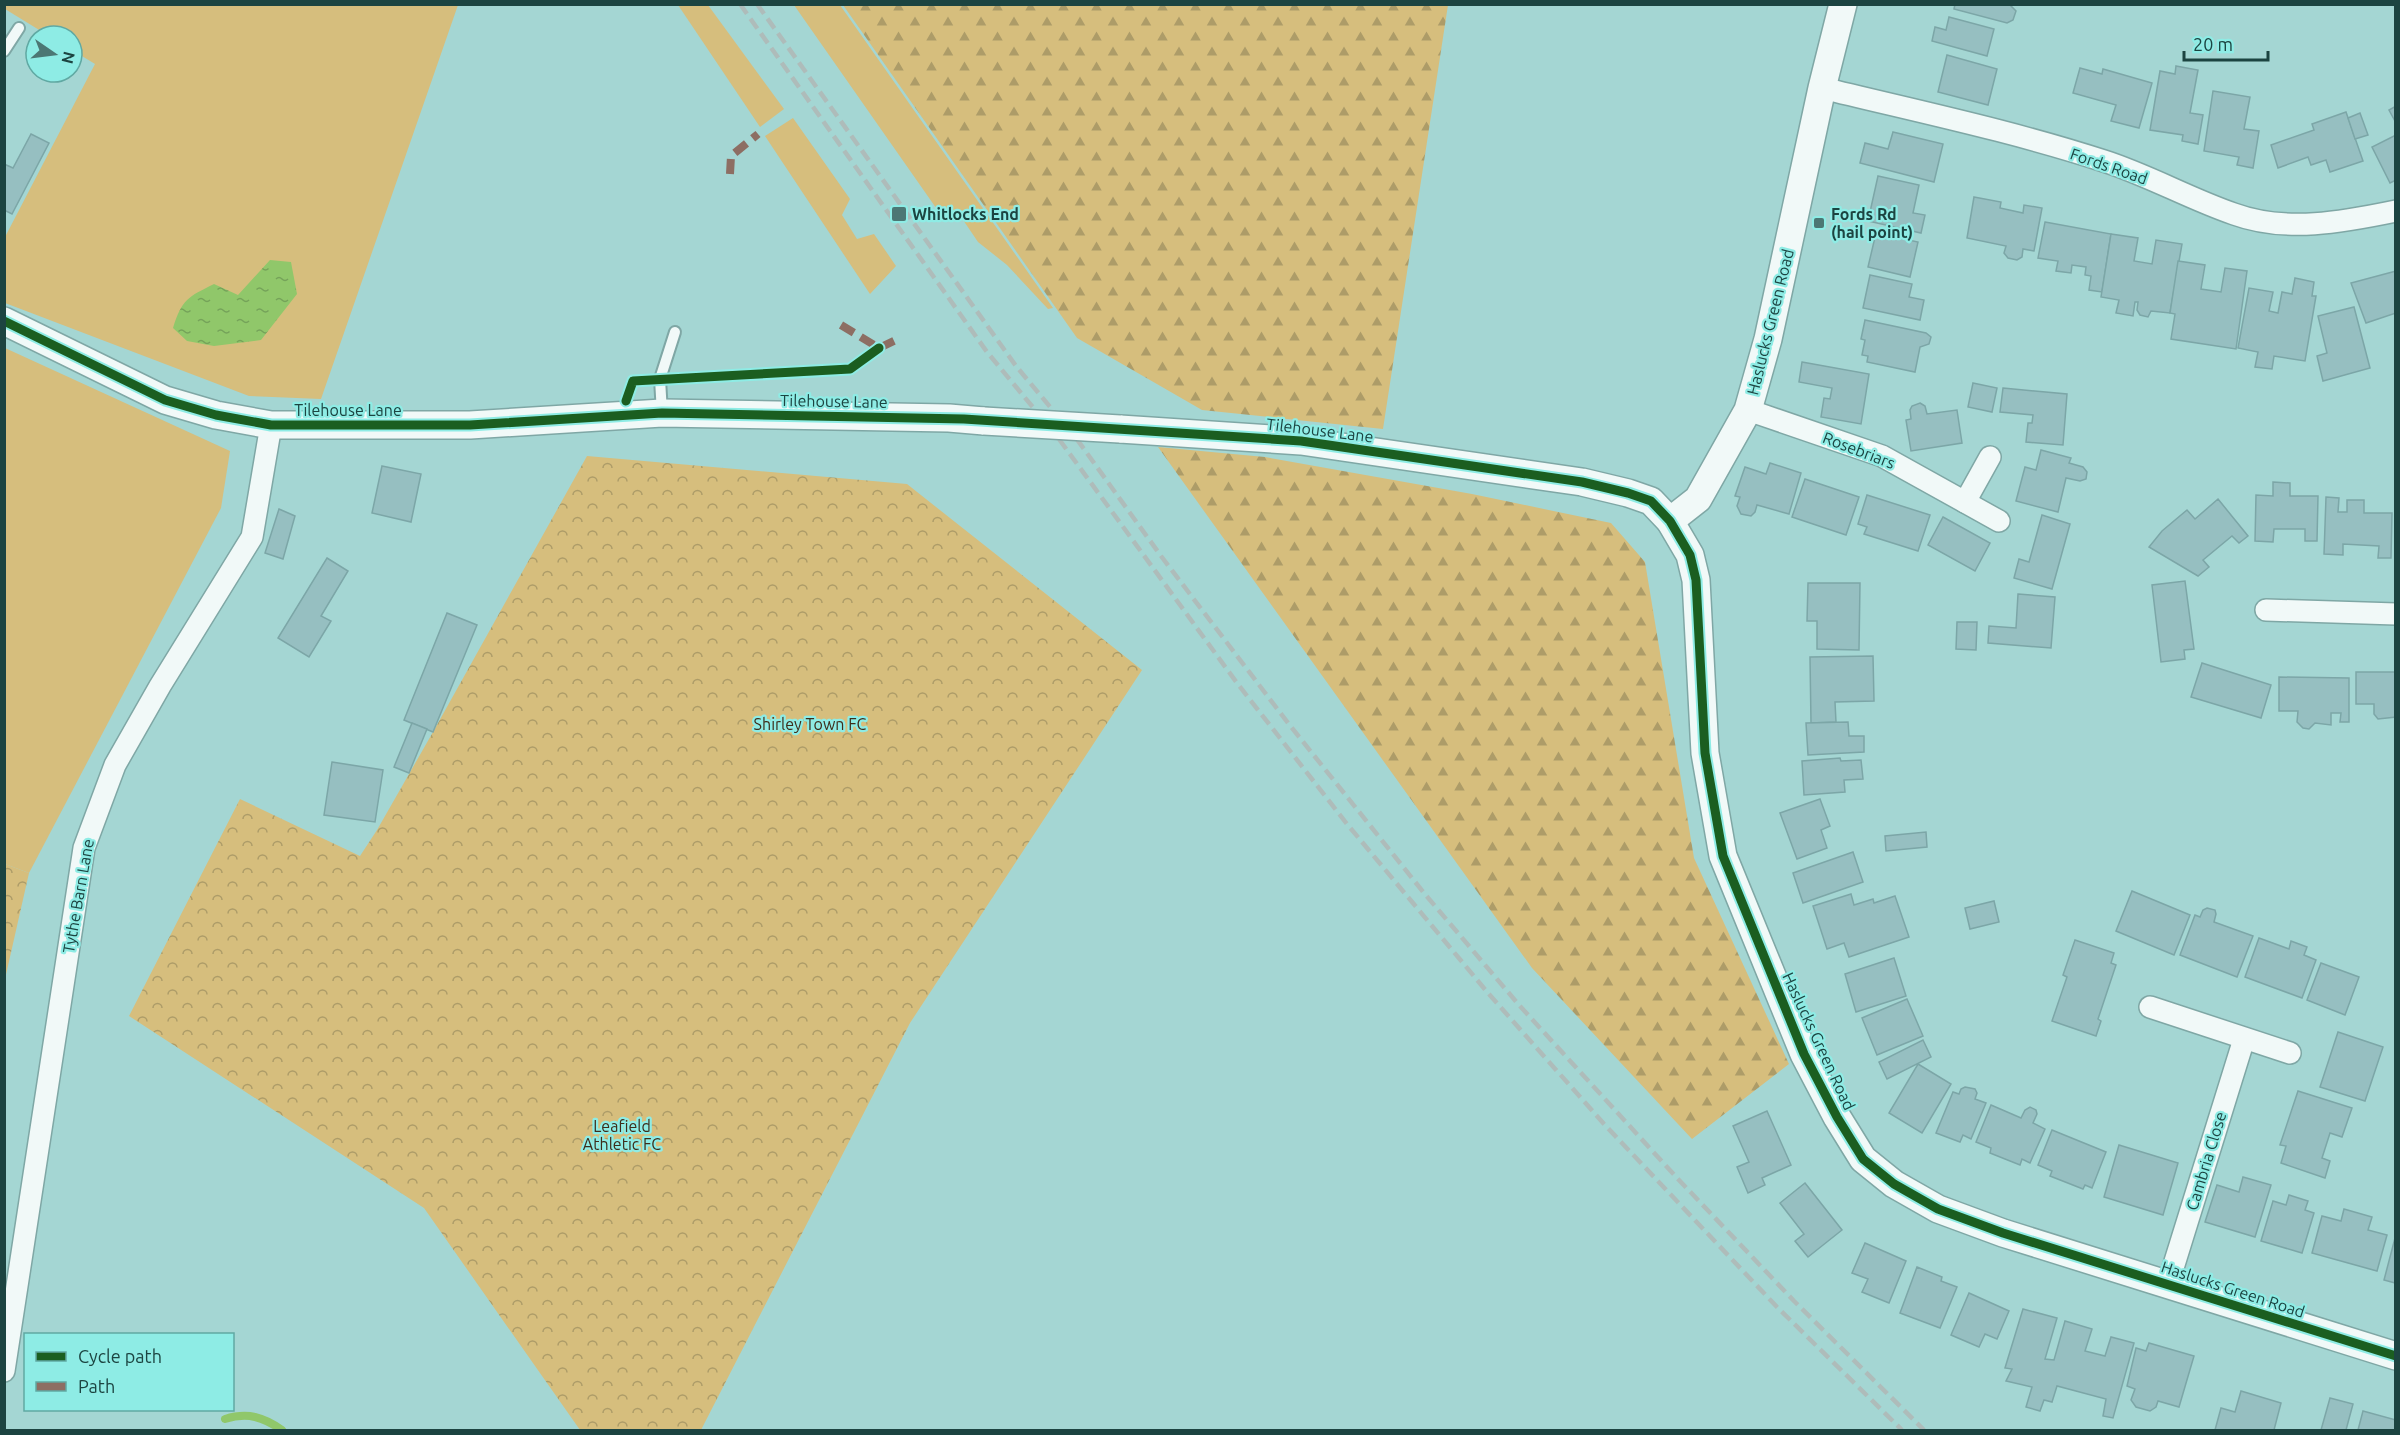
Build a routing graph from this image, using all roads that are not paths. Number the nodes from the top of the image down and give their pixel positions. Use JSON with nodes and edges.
{"nodes":[{"id":1,"x":1844,"y":4,"type":"edge"},
{"id":2,"x":19,"y":28,"type":"dead end"},
{"id":3,"x":4,"y":51,"type":"edge"},
{"id":4,"x":1822,"y":88,"type":"junction"},
{"id":5,"x":2396,"y":211,"type":"edge"},
{"id":6,"x":4,"y":321,"type":"edge"},
{"id":7,"x":675,"y":332,"type":"dead end"},
{"id":8,"x":1748,"y":410,"type":"junction"},
{"id":9,"x":662,"y":413,"type":"junction"},
{"id":10,"x":271,"y":424,"type":"junction"},
{"id":11,"x":1990,"y":457,"type":"dead end"},
{"id":12,"x":1965,"y":502,"type":"junction"},
{"id":13,"x":1670,"y":520,"type":"junction"},
{"id":14,"x":1999,"y":521,"type":"dead end"},
{"id":15,"x":2266,"y":610,"type":"dead end"},
{"id":16,"x":2396,"y":614,"type":"edge"},
{"id":17,"x":2150,"y":1007,"type":"dead end"},
{"id":18,"x":2244,"y":1039,"type":"junction"},
{"id":19,"x":2290,"y":1053,"type":"dead end"},
{"id":20,"x":2168,"y":1284,"type":"junction"},
{"id":21,"x":2396,"y":1356,"type":"edge"},
{"id":22,"x":4,"y":1371,"type":"edge"}],
"edges":[{"from":1,"to":4,"type":"street","name":"Haslucks Green Road"},
{"from":2,"to":3,"type":"lane"},
{"from":4,"to":5,"type":"street","name":"Fords Road"},
{"from":4,"to":8,"type":"street","name":"Haslucks Green Road"},
{"from":6,"to":10,"type":"street","name":"Tilehouse Lane"},
{"from":7,"to":9,"type":"lane"},
{"from":8,"to":12,"type":"street","name":"Rosebriars"},
{"from":8,"to":13,"type":"street","name":"Haslucks Green Road"},
{"from":9,"to":10,"type":"street","name":"Tilehouse Lane"},
{"from":9,"to":13,"type":"street","name":"Tilehouse Lane","bridge":true},
{"from":10,"to":22,"type":"street","name":"Tythe Barn Lane"},
{"from":11,"to":12,"type":"street"},
{"from":12,"to":14,"type":"street","name":"Rosebriars"},
{"from":13,"to":20,"type":"street","name":"Haslucks Green Road"},
{"from":15,"to":16,"type":"street"},
{"from":17,"to":18,"type":"street"},
{"from":18,"to":19,"type":"street"},
{"from":18,"to":20,"type":"street","name":"Cambria Close"},
{"from":20,"to":21,"type":"street","name":"Haslucks Green Road"}]}
